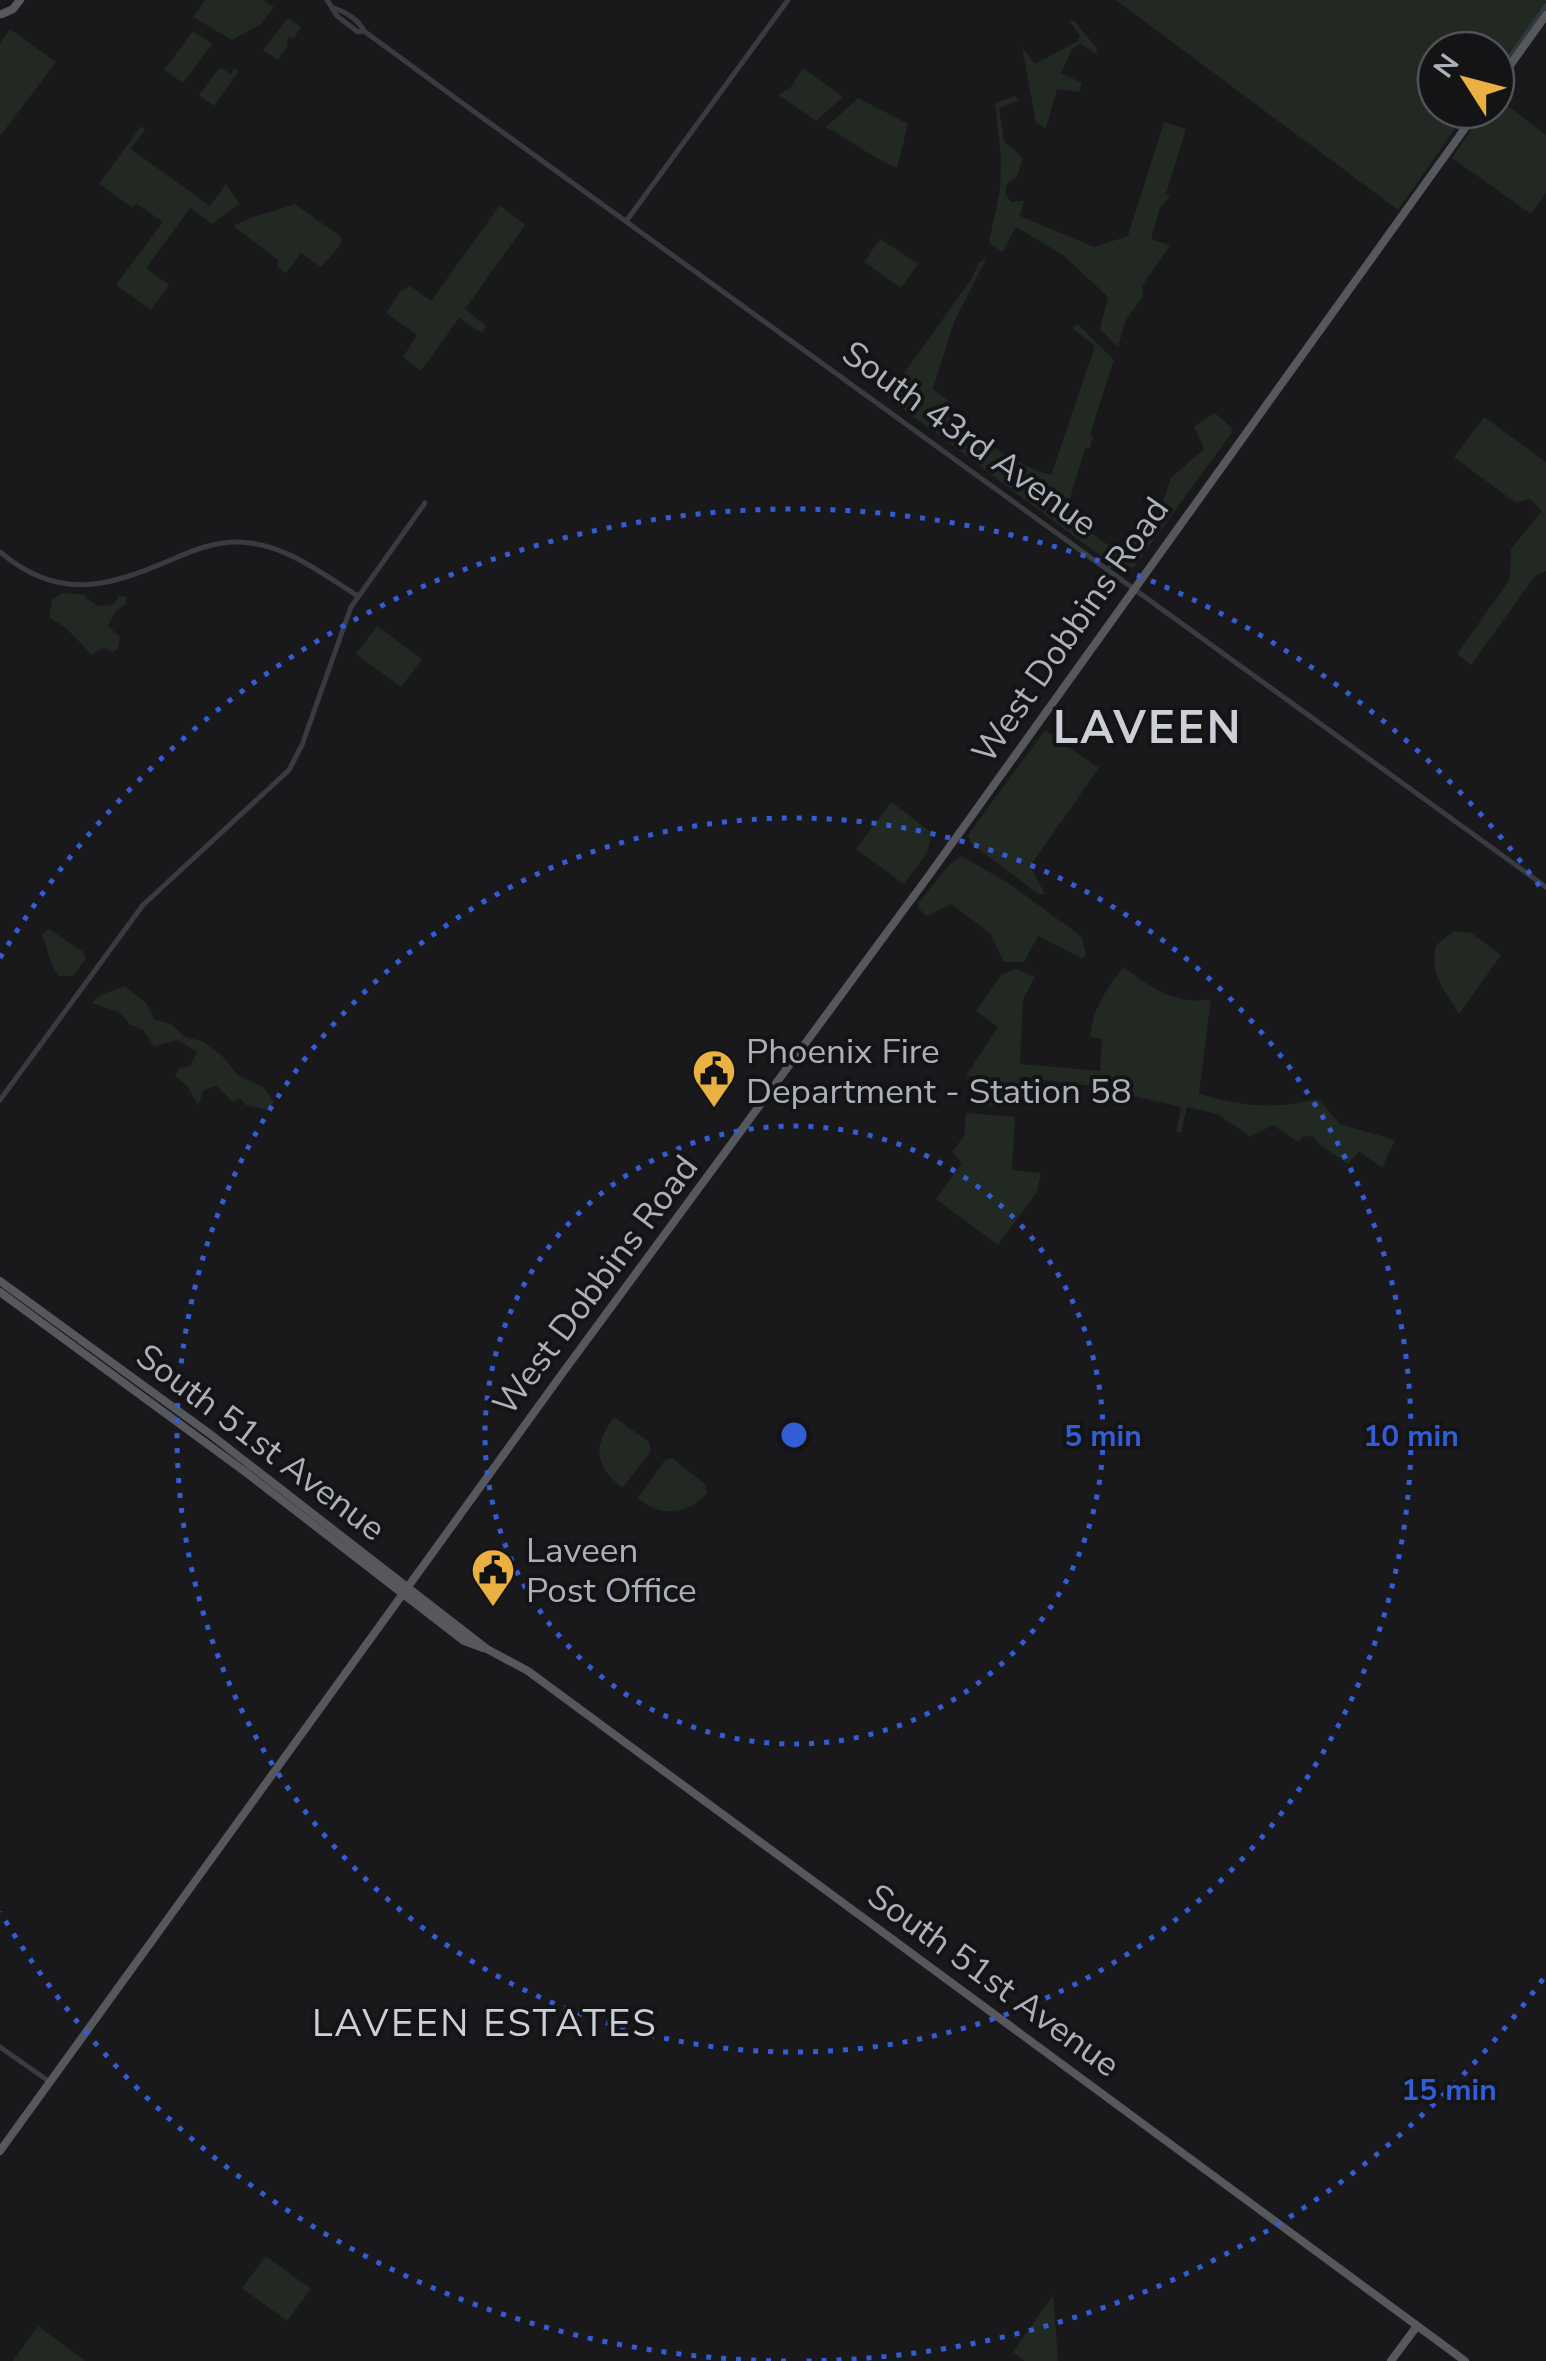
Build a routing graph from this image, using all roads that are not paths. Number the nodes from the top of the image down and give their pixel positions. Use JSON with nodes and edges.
{"nodes":[{"id":1,"x":8,"y":0,"type":"edge"},
{"id":2,"x":20,"y":0,"type":"edge"},
{"id":3,"x":327,"y":0,"type":"edge"},
{"id":4,"x":788,"y":0,"type":"edge"},
{"id":5,"x":1546,"y":15,"type":"edge"},
{"id":6,"x":1,"y":16,"type":"edge"},
{"id":7,"x":1516,"y":57,"type":"edge"},
{"id":8,"x":1464,"y":130,"type":"edge"},
{"id":9,"x":627,"y":220,"type":"junction"},
{"id":10,"x":424,"y":503,"type":"dead end"},
{"id":11,"x":0,"y":552,"type":"edge"},
{"id":12,"x":1132,"y":588,"type":"junction"},
{"id":13,"x":358,"y":596,"type":"junction"},
{"id":14,"x":1546,"y":888,"type":"edge"},
{"id":15,"x":0,"y":1100,"type":"edge"},
{"id":16,"x":0,"y":1281,"type":"edge"},
{"id":17,"x":0,"y":1292,"type":"edge"},
{"id":18,"x":294,"y":1512,"type":"junction"},
{"id":19,"x":334,"y":1532,"type":"junction"},
{"id":20,"x":405,"y":1592,"type":"junction"},
{"id":21,"x":0,"y":2047,"type":"edge"},
{"id":22,"x":50,"y":2082,"type":"junction"},
{"id":23,"x":0,"y":2151,"type":"edge"},
{"id":24,"x":1417,"y":2326,"type":"junction"},
{"id":25,"x":1391,"y":2361,"type":"edge"},
{"id":26,"x":1466,"y":2361,"type":"edge"}],
"edges":[{"from":1,"to":6,"type":"main road"},
{"from":2,"to":6,"type":"main road"},
{"from":3,"to":9,"type":"street","name":"South 43rd Avenue"},
{"from":4,"to":9,"type":"street"},
{"from":5,"to":7,"type":"main road"},
{"from":8,"to":12,"type":"main road","name":"West Dobbins Road"},
{"from":9,"to":12,"type":"street","name":"South 43rd Avenue"},
{"from":10,"to":13,"type":"street"},
{"from":11,"to":13,"type":"street"},
{"from":12,"to":14,"type":"street","name":"South 43rd Avenue"},
{"from":12,"to":20,"type":"main road","name":"West Dobbins Road"},
{"from":13,"to":15,"type":"street"},
{"from":16,"to":19,"type":"main road","name":"South 51st Avenue"},
{"from":17,"to":18,"type":"main road","name":"South 51st Avenue"},
{"from":18,"to":19,"type":"main road"},
{"from":18,"to":20,"type":"main road","name":"South 51st Avenue"},
{"from":19,"to":20,"type":"main road","name":"South 51st Avenue"},
{"from":20,"to":22,"type":"main road","name":"West Dobbins Road"},
{"from":20,"to":24,"type":"main road","name":"South 51st Avenue"},
{"from":21,"to":22,"type":"street"},
{"from":22,"to":23,"type":"main road","name":"West Dobbins Road"},
{"from":24,"to":25,"type":"main road"},
{"from":24,"to":26,"type":"main road","name":"South 51st Avenue"}]}
